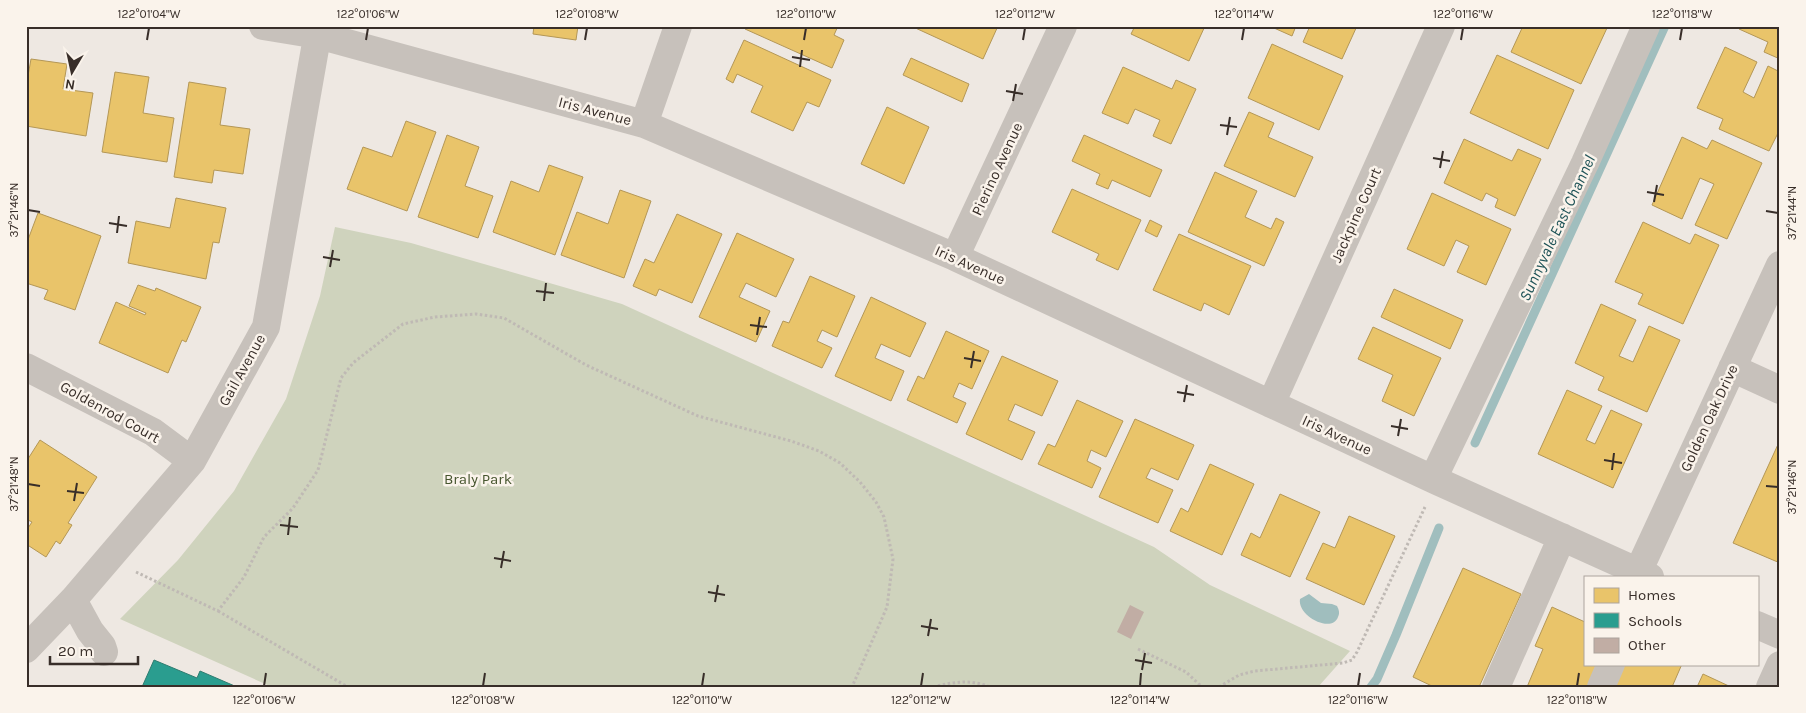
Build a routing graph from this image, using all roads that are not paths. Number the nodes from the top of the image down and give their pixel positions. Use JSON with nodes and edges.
{"nodes":[{"id":1,"x":262,"y":26,"type":"edge"},
{"id":2,"x":678,"y":26,"type":"edge"},
{"id":3,"x":1063,"y":26,"type":"edge"},
{"id":4,"x":1441,"y":26,"type":"edge"},
{"id":5,"x":1646,"y":26,"type":"edge"},
{"id":6,"x":318,"y":31,"type":"edge"},
{"id":7,"x":644,"y":124,"type":"junction"},
{"id":8,"x":955,"y":258,"type":"junction"},
{"id":9,"x":1780,"y":265,"type":"edge"},
{"id":10,"x":1772,"y":301,"type":"edge"},
{"id":11,"x":26,"y":367,"type":"edge"},
{"id":12,"x":1732,"y":368,"type":"junction"},
{"id":13,"x":1780,"y":390,"type":"edge"},
{"id":14,"x":1271,"y":404,"type":"junction"},
{"id":15,"x":192,"y":461,"type":"junction"},
{"id":16,"x":1435,"y":480,"type":"junction"},
{"id":17,"x":1562,"y":537,"type":"junction"},
{"id":18,"x":1644,"y":574,"type":"edge"},
{"id":19,"x":73,"y":600,"type":"junction"},
{"id":20,"x":1758,"y":625,"type":"edge"},
{"id":21,"x":1780,"y":635,"type":"edge"},
{"id":22,"x":26,"y":649,"type":"edge"},
{"id":23,"x":104,"y":652,"type":"dead end"},
{"id":24,"x":1780,"y":665,"type":"edge"},
{"id":25,"x":1610,"y":666,"type":"edge"},
{"id":26,"x":1496,"y":687,"type":"edge"},
{"id":27,"x":1601,"y":687,"type":"edge"},
{"id":28,"x":1770,"y":687,"type":"edge"}],
"edges":[{"from":1,"to":6,"type":"street","name":"Iris Avenue"},
{"from":2,"to":7,"type":"street"},
{"from":3,"to":8,"type":"street","name":"Pierino Avenue"},
{"from":4,"to":14,"type":"street","name":"Jackpine Court"},
{"from":5,"to":16,"type":"street"},
{"from":6,"to":7,"type":"street","name":"Iris Avenue"},
{"from":6,"to":15,"type":"street","name":"Gail Avenue"},
{"from":7,"to":8,"type":"street","name":"Iris Avenue"},
{"from":8,"to":14,"type":"street","name":"Iris Avenue"},
{"from":9,"to":10,"type":"street","name":"Golden Oak Drive"},
{"from":10,"to":12,"type":"street","name":"Golden Oak Drive"},
{"from":11,"to":15,"type":"street","name":"Goldenrod Court"},
{"from":12,"to":13,"type":"street"},
{"from":12,"to":18,"type":"street","name":"Golden Oak Drive"},
{"from":14,"to":16,"type":"street","name":"Iris Avenue"},
{"from":15,"to":19,"type":"street","name":"Gail Avenue"},
{"from":16,"to":17,"type":"street","name":"Iris Avenue"},
{"from":17,"to":18,"type":"street","name":"Iris Avenue"},
{"from":17,"to":26,"type":"street"},
{"from":19,"to":22,"type":"street","name":"Gail Avenue"},
{"from":19,"to":23,"type":"street"},
{"from":20,"to":21,"type":"street"},
{"from":24,"to":28,"type":"street"},
{"from":25,"to":27,"type":"street"}]}
